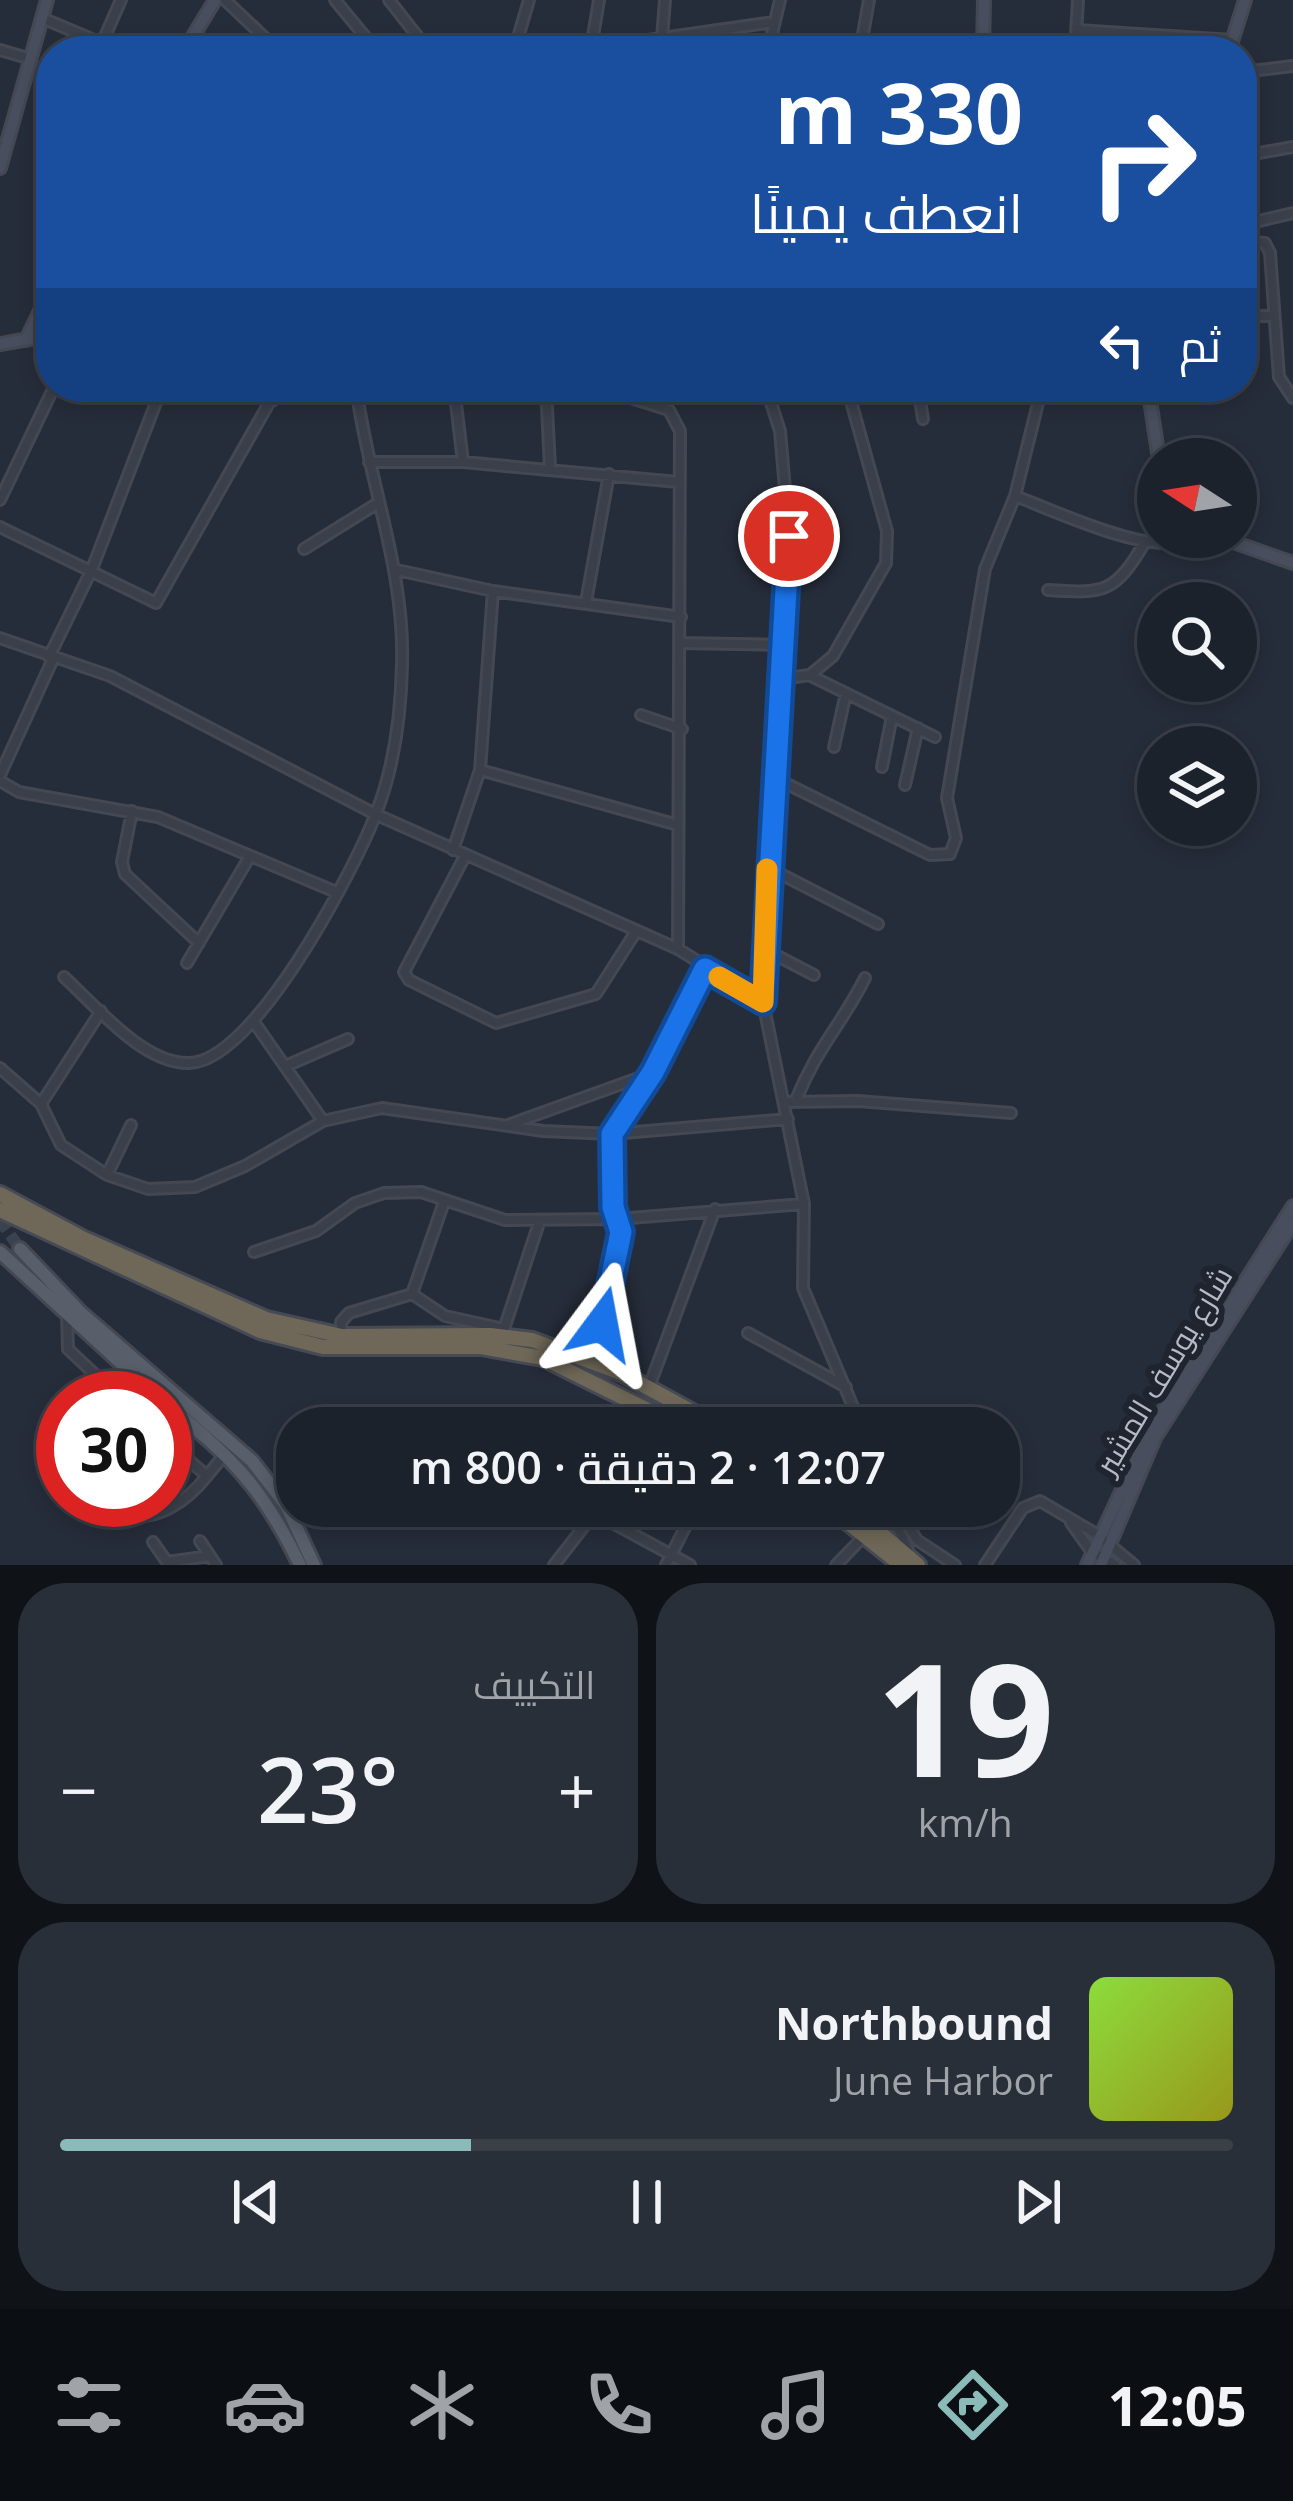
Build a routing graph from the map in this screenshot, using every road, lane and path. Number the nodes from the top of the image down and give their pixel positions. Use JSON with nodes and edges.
{"nodes":[{"id":1,"x":44,"y":0,"type":"edge"},
{"id":2,"x":121,"y":0,"type":"edge"},
{"id":3,"x":215,"y":0,"type":"edge"},
{"id":4,"x":226,"y":0,"type":"edge"},
{"id":5,"x":335,"y":0,"type":"edge"},
{"id":6,"x":389,"y":0,"type":"edge"},
{"id":7,"x":529,"y":0,"type":"edge"},
{"id":8,"x":599,"y":0,"type":"edge"},
{"id":9,"x":664,"y":0,"type":"edge"},
{"id":10,"x":780,"y":0,"type":"edge"},
{"id":11,"x":869,"y":0,"type":"edge"},
{"id":12,"x":984,"y":0,"type":"edge"},
{"id":13,"x":1078,"y":0,"type":"edge"},
{"id":14,"x":1245,"y":0,"type":"edge"},
{"id":15,"x":43,"y":18,"type":"junction"},
{"id":16,"x":774,"y":22,"type":"junction"},
{"id":17,"x":1077,"y":30,"type":"junction"},
{"id":18,"x":417,"y":35,"type":"edge"},
{"id":19,"x":38,"y":36,"type":"edge"},
{"id":20,"x":84,"y":36,"type":"edge"},
{"id":21,"x":105,"y":36,"type":"edge"},
{"id":22,"x":193,"y":36,"type":"edge"},
{"id":23,"x":263,"y":36,"type":"edge"},
{"id":24,"x":365,"y":36,"type":"edge"},
{"id":25,"x":518,"y":36,"type":"edge"},
{"id":26,"x":593,"y":36,"type":"edge"},
{"id":27,"x":661,"y":36,"type":"edge"},
{"id":28,"x":669,"y":36,"type":"edge"},
{"id":29,"x":771,"y":36,"type":"edge"},
{"id":30,"x":863,"y":36,"type":"edge"},
{"id":31,"x":983,"y":36,"type":"edge"},
{"id":32,"x":1077,"y":36,"type":"edge"},
{"id":33,"x":1139,"y":36,"type":"edge"},
{"id":34,"x":1234,"y":36,"type":"edge"},
{"id":35,"x":36,"y":42,"type":"edge"},
{"id":36,"x":0,"y":50,"type":"edge"},
{"id":37,"x":24,"y":58,"type":"junction"},
{"id":38,"x":1293,"y":66,"type":"edge"},
{"id":39,"x":1257,"y":71,"type":"edge"},
{"id":40,"x":0,"y":142,"type":"edge"},
{"id":41,"x":1293,"y":148,"type":"edge"},
{"id":42,"x":1257,"y":154,"type":"edge"},
{"id":43,"x":0,"y":168,"type":"edge"},
{"id":44,"x":1293,"y":213,"type":"edge"},
{"id":45,"x":1257,"y":221,"type":"edge"},
{"id":46,"x":1257,"y":242,"type":"edge"},
{"id":47,"x":1257,"y":316,"type":"edge"},
{"id":48,"x":1274,"y":316,"type":"junction"},
{"id":49,"x":36,"y":317,"type":"edge"},
{"id":50,"x":26,"y":336,"type":"junction"},
{"id":51,"x":36,"y":336,"type":"edge"},
{"id":52,"x":0,"y":340,"type":"edge"},
{"id":53,"x":1293,"y":398,"type":"edge"},
{"id":54,"x":47,"y":402,"type":"edge"},
{"id":55,"x":157,"y":402,"type":"edge"},
{"id":56,"x":270,"y":402,"type":"edge"},
{"id":57,"x":359,"y":402,"type":"edge"},
{"id":58,"x":456,"y":402,"type":"edge"},
{"id":59,"x":547,"y":402,"type":"edge"},
{"id":60,"x":637,"y":402,"type":"edge"},
{"id":61,"x":771,"y":402,"type":"edge"},
{"id":62,"x":851,"y":402,"type":"edge"},
{"id":63,"x":920,"y":402,"type":"edge"},
{"id":64,"x":1038,"y":402,"type":"edge"},
{"id":65,"x":1150,"y":402,"type":"edge"},
{"id":66,"x":923,"y":419,"type":"dead end"},
{"id":67,"x":1156,"y":438,"type":"edge"},
{"id":68,"x":369,"y":462,"type":"junction"},
{"id":69,"x":463,"y":462,"type":"junction"},
{"id":70,"x":550,"y":468,"type":"junction"},
{"id":71,"x":609,"y":474,"type":"junction"},
{"id":72,"x":679,"y":482,"type":"junction"},
{"id":73,"x":1015,"y":496,"type":"junction"},
{"id":74,"x":0,"y":500,"type":"edge"},
{"id":75,"x":378,"y":503,"type":"junction"},
{"id":76,"x":0,"y":527,"type":"edge"},
{"id":77,"x":1137,"y":540,"type":"edge"},
{"id":78,"x":304,"y":549,"type":"dead end"},
{"id":79,"x":1257,"y":550,"type":"edge"},
{"id":80,"x":1137,"y":552,"type":"edge"},
{"id":81,"x":1293,"y":562,"type":"edge"},
{"id":82,"x":92,"y":569,"type":"junction"},
{"id":83,"x":397,"y":570,"type":"junction"},
{"id":84,"x":1048,"y":590,"type":"dead end"},
{"id":85,"x":493,"y":591,"type":"junction"},
{"id":86,"x":586,"y":602,"type":"junction"},
{"id":87,"x":681,"y":617,"type":"junction"},
{"id":88,"x":0,"y":638,"type":"edge"},
{"id":89,"x":680,"y":643,"type":"junction"},
{"id":90,"x":784,"y":645,"type":"junction"},
{"id":91,"x":51,"y":658,"type":"junction"},
{"id":92,"x":810,"y":675,"type":"junction"},
{"id":93,"x":781,"y":679,"type":"junction"},
{"id":94,"x":846,"y":693,"type":"junction"},
{"id":95,"x":640,"y":715,"type":"dead end"},
{"id":96,"x":892,"y":716,"type":"junction"},
{"id":97,"x":918,"y":728,"type":"junction"},
{"id":98,"x":682,"y":729,"type":"junction"},
{"id":99,"x":935,"y":736,"type":"dead end"},
{"id":100,"x":834,"y":747,"type":"dead end"},
{"id":101,"x":882,"y":767,"type":"dead end"},
{"id":102,"x":480,"y":770,"type":"junction"},
{"id":103,"x":0,"y":778,"type":"edge"},
{"id":104,"x":774,"y":778,"type":"junction"},
{"id":105,"x":905,"y":785,"type":"dead end"},
{"id":106,"x":132,"y":812,"type":"junction"},
{"id":107,"x":376,"y":814,"type":"junction"},
{"id":108,"x":679,"y":825,"type":"junction"},
{"id":109,"x":453,"y":850,"type":"junction"},
{"id":110,"x":250,"y":856,"type":"junction"},
{"id":111,"x":465,"y":856,"type":"junction"},
{"id":112,"x":767,"y":868,"type":"junction"},
{"id":113,"x":336,"y":892,"type":"junction"},
{"id":114,"x":878,"y":923,"type":"dead end"},
{"id":115,"x":635,"y":933,"type":"junction"},
{"id":116,"x":199,"y":943,"type":"junction"},
{"id":117,"x":678,"y":949,"type":"junction"},
{"id":118,"x":766,"y":950,"type":"junction"},
{"id":119,"x":187,"y":963,"type":"dead end"},
{"id":120,"x":705,"y":969,"type":"junction"},
{"id":121,"x":814,"y":975,"type":"dead end"},
{"id":122,"x":64,"y":977,"type":"dead end"},
{"id":123,"x":865,"y":978,"type":"dead end"},
{"id":124,"x":763,"y":1002,"type":"junction"},
{"id":125,"x":101,"y":1011,"type":"junction"},
{"id":126,"x":254,"y":1022,"type":"junction"},
{"id":127,"x":348,"y":1039,"type":"dead end"},
{"id":128,"x":288,"y":1065,"type":"junction"},
{"id":129,"x":0,"y":1068,"type":"edge"},
{"id":130,"x":653,"y":1072,"type":"junction"},
{"id":131,"x":790,"y":1101,"type":"junction"},
{"id":132,"x":41,"y":1104,"type":"junction"},
{"id":133,"x":1011,"y":1113,"type":"dead end"},
{"id":134,"x":788,"y":1119,"type":"junction"},
{"id":135,"x":322,"y":1120,"type":"junction"},
{"id":136,"x":131,"y":1125,"type":"dead end"},
{"id":137,"x":505,"y":1126,"type":"junction"},
{"id":138,"x":612,"y":1134,"type":"junction"},
{"id":139,"x":107,"y":1174,"type":"junction"},
{"id":140,"x":0,"y":1194,"type":"edge"},
{"id":141,"x":444,"y":1202,"type":"junction"},
{"id":142,"x":804,"y":1204,"type":"junction"},
{"id":143,"x":1293,"y":1206,"type":"edge"},
{"id":144,"x":716,"y":1209,"type":"junction"},
{"id":145,"x":0,"y":1210,"type":"edge"},
{"id":146,"x":618,"y":1219,"type":"junction"},
{"id":147,"x":540,"y":1220,"type":"junction"},
{"id":148,"x":1293,"y":1222,"type":"edge"},
{"id":149,"x":20,"y":1249,"type":"tunnel mouth"},
{"id":150,"x":0,"y":1252,"type":"tunnel mouth"},
{"id":151,"x":254,"y":1252,"type":"dead end"},
{"id":152,"x":412,"y":1294,"type":"junction"},
{"id":153,"x":67,"y":1315,"type":"junction"},
{"id":154,"x":506,"y":1333,"type":"junction"},
{"id":155,"x":748,"y":1333,"type":"dead end"},
{"id":156,"x":342,"y":1336,"type":"junction"},
{"id":157,"x":593,"y":1360,"type":"junction"},
{"id":158,"x":91,"y":1371,"type":"edge"},
{"id":159,"x":127,"y":1371,"type":"edge"},
{"id":160,"x":649,"y":1387,"type":"junction"},
{"id":161,"x":848,"y":1388,"type":"junction"},
{"id":162,"x":646,"y":1407,"type":"edge"},
{"id":163,"x":685,"y":1407,"type":"edge"},
{"id":164,"x":855,"y":1407,"type":"edge"},
{"id":165,"x":192,"y":1426,"type":"edge"},
{"id":166,"x":226,"y":1453,"type":"junction"},
{"id":167,"x":192,"y":1464,"type":"edge"},
{"id":168,"x":207,"y":1476,"type":"junction"},
{"id":169,"x":192,"y":1489,"type":"edge"},
{"id":170,"x":1067,"y":1517,"type":"junction"},
{"id":171,"x":584,"y":1527,"type":"edge"},
{"id":172,"x":627,"y":1527,"type":"edge"},
{"id":173,"x":686,"y":1527,"type":"edge"},
{"id":174,"x":858,"y":1527,"type":"edge"},
{"id":175,"x":877,"y":1527,"type":"edge"},
{"id":176,"x":896,"y":1527,"type":"edge"},
{"id":177,"x":907,"y":1527,"type":"edge"},
{"id":178,"x":867,"y":1533,"type":"junction"},
{"id":179,"x":1098,"y":1535,"type":"junction"},
{"id":180,"x":200,"y":1541,"type":"dead end"},
{"id":181,"x":153,"y":1542,"type":"dead end"},
{"id":182,"x":1111,"y":1544,"type":"junction"},
{"id":183,"x":902,"y":1546,"type":"junction"},
{"id":184,"x":1091,"y":1551,"type":"junction"},
{"id":185,"x":672,"y":1554,"type":"junction"},
{"id":186,"x":210,"y":1556,"type":"junction"},
{"id":187,"x":1106,"y":1563,"type":"edge"},
{"id":188,"x":216,"y":1565,"type":"edge"},
{"id":189,"x":300,"y":1565,"type":"edge"},
{"id":190,"x":314,"y":1565,"type":"edge"},
{"id":191,"x":554,"y":1565,"type":"edge"},
{"id":192,"x":666,"y":1565,"type":"edge"},
{"id":193,"x":690,"y":1565,"type":"edge"},
{"id":194,"x":836,"y":1565,"type":"edge"},
{"id":195,"x":901,"y":1565,"type":"edge"},
{"id":196,"x":918,"y":1565,"type":"edge"},
{"id":197,"x":934,"y":1565,"type":"edge"},
{"id":198,"x":955,"y":1565,"type":"edge"},
{"id":199,"x":984,"y":1565,"type":"edge"},
{"id":200,"x":1087,"y":1565,"type":"edge"},
{"id":201,"x":1134,"y":1565,"type":"edge"}],
"edges":[{"from":1,"to":15,"type":"street"},
{"from":1,"to":37,"type":"street"},
{"from":2,"to":21,"type":"street"},
{"from":3,"to":22,"type":"street"},
{"from":4,"to":23,"type":"street"},
{"from":5,"to":24,"type":"street"},
{"from":6,"to":18,"type":"street"},
{"from":7,"to":25,"type":"street"},
{"from":8,"to":26,"type":"street"},
{"from":9,"to":27,"type":"street"},
{"from":10,"to":16,"type":"street"},
{"from":11,"to":30,"type":"street"},
{"from":12,"to":31,"type":"street"},
{"from":13,"to":17,"type":"street"},
{"from":14,"to":34,"type":"street"},
{"from":15,"to":19,"type":"street"},
{"from":15,"to":20,"type":"street"},
{"from":16,"to":28,"type":"street"},
{"from":16,"to":29,"type":"street"},
{"from":17,"to":32,"type":"street"},
{"from":17,"to":33,"type":"street"},
{"from":35,"to":43,"type":"street"},
{"from":36,"to":37,"type":"street"},
{"from":37,"to":40,"type":"street"},
{"from":38,"to":39,"type":"street"},
{"from":41,"to":42,"type":"street"},
{"from":44,"to":45,"type":"street"},
{"from":46,"to":48,"type":"street"},
{"from":47,"to":48,"type":"street"},
{"from":48,"to":53,"type":"street"},
{"from":49,"to":50,"type":"street"},
{"from":50,"to":51,"type":"street"},
{"from":50,"to":52,"type":"street"},
{"from":54,"to":74,"type":"street"},
{"from":55,"to":82,"type":"street"},
{"from":56,"to":82,"type":"street"},
{"from":57,"to":68,"type":"street"},
{"from":58,"to":69,"type":"street"},
{"from":59,"to":70,"type":"street"},
{"from":60,"to":72,"type":"street"},
{"from":61,"to":90,"type":"street"},
{"from":62,"to":92,"type":"street"},
{"from":63,"to":66,"type":"street"},
{"from":64,"to":73,"type":"street"},
{"from":65,"to":67,"type":"street"},
{"from":68,"to":69,"type":"street"},
{"from":68,"to":75,"type":"street"},
{"from":69,"to":70,"type":"street"},
{"from":70,"to":71,"type":"street"},
{"from":71,"to":72,"type":"street"},
{"from":71,"to":86,"type":"street"},
{"from":72,"to":87,"type":"street"},
{"from":73,"to":77,"type":"street"},
{"from":73,"to":104,"type":"street"},
{"from":75,"to":78,"type":"street"},
{"from":75,"to":83,"type":"street"},
{"from":76,"to":82,"type":"street"},
{"from":79,"to":81,"type":"street"},
{"from":80,"to":84,"type":"street"},
{"from":82,"to":91,"type":"street"},
{"from":83,"to":85,"type":"street"},
{"from":83,"to":107,"type":"street"},
{"from":85,"to":86,"type":"street"},
{"from":85,"to":102,"type":"street"},
{"from":86,"to":87,"type":"street"},
{"from":87,"to":89,"type":"street"},
{"from":88,"to":91,"type":"street"},
{"from":89,"to":90,"type":"street"},
{"from":89,"to":98,"type":"street"},
{"from":90,"to":93,"type":"street"},
{"from":91,"to":103,"type":"street"},
{"from":91,"to":107,"type":"street"},
{"from":92,"to":93,"type":"street"},
{"from":92,"to":94,"type":"street"},
{"from":93,"to":104,"type":"street"},
{"from":94,"to":96,"type":"street"},
{"from":94,"to":100,"type":"street"},
{"from":95,"to":98,"type":"street"},
{"from":96,"to":97,"type":"street"},
{"from":96,"to":101,"type":"street"},
{"from":97,"to":99,"type":"street"},
{"from":97,"to":105,"type":"street"},
{"from":98,"to":108,"type":"street"},
{"from":102,"to":108,"type":"street"},
{"from":102,"to":109,"type":"street"},
{"from":103,"to":106,"type":"street"},
{"from":104,"to":112,"type":"street"},
{"from":106,"to":110,"type":"street"},
{"from":106,"to":116,"type":"street"},
{"from":107,"to":109,"type":"street"},
{"from":107,"to":113,"type":"street"},
{"from":108,"to":117,"type":"street"},
{"from":109,"to":111,"type":"street"},
{"from":110,"to":113,"type":"street"},
{"from":110,"to":116,"type":"street"},
{"from":111,"to":115,"type":"street"},
{"from":111,"to":115,"type":"street"},
{"from":112,"to":114,"type":"street"},
{"from":112,"to":118,"type":"street"},
{"from":113,"to":126,"type":"street"},
{"from":115,"to":117,"type":"street"},
{"from":116,"to":119,"type":"street"},
{"from":117,"to":120,"type":"street"},
{"from":118,"to":121,"type":"street"},
{"from":118,"to":124,"type":"street"},
{"from":120,"to":124,"type":"street"},
{"from":120,"to":130,"type":"street"},
{"from":122,"to":125,"type":"street"},
{"from":123,"to":131,"type":"street"},
{"from":124,"to":131,"type":"street"},
{"from":125,"to":126,"type":"street"},
{"from":125,"to":132,"type":"street"},
{"from":126,"to":128,"type":"street"},
{"from":127,"to":128,"type":"street"},
{"from":128,"to":135,"type":"street"},
{"from":129,"to":132,"type":"street"},
{"from":130,"to":137,"type":"street"},
{"from":130,"to":138,"type":"street"},
{"from":131,"to":133,"type":"street"},
{"from":131,"to":134,"type":"street"},
{"from":132,"to":139,"type":"street"},
{"from":134,"to":138,"type":"street"},
{"from":134,"to":142,"type":"street"},
{"from":135,"to":137,"type":"street"},
{"from":135,"to":139,"type":"street"},
{"from":136,"to":139,"type":"street"},
{"from":137,"to":138,"type":"street"},
{"from":138,"to":146,"type":"street"},
{"from":140,"to":156,"type":"highway"},
{"from":141,"to":147,"type":"street"},
{"from":141,"to":151,"type":"street"},
{"from":141,"to":152,"type":"street"},
{"from":142,"to":144,"type":"street"},
{"from":142,"to":161,"type":"street"},
{"from":143,"to":179,"type":"street","name":"شارع يوسف المشير"},
{"from":144,"to":146,"type":"street"},
{"from":144,"to":160,"type":"street"},
{"from":145,"to":162,"type":"highway"},
{"from":146,"to":147,"type":"street"},
{"from":146,"to":157,"type":"street"},
{"from":147,"to":154,"type":"street"},
{"from":148,"to":182,"type":"street","name":"شارع يوسف المشير"},
{"from":149,"to":190,"type":"main road"},
{"from":150,"to":153,"type":"main road"},
{"from":152,"to":154,"type":"street"},
{"from":152,"to":156,"type":"street"},
{"from":153,"to":158,"type":"street"},
{"from":153,"to":159,"type":"main road"},
{"from":154,"to":156,"type":"highway"},
{"from":154,"to":157,"type":"highway"},
{"from":155,"to":161,"type":"street"},
{"from":157,"to":160,"type":"highway"},
{"from":160,"to":163,"type":"highway"},
{"from":161,"to":164,"type":"street"},
{"from":165,"to":166,"type":"main road"},
{"from":166,"to":168,"type":"street"},
{"from":166,"to":189,"type":"main road"},
{"from":167,"to":168,"type":"street"},
{"from":168,"to":169,"type":"street"},
{"from":170,"to":179,"type":"street"},
{"from":170,"to":184,"type":"street"},
{"from":170,"to":199,"type":"street"},
{"from":171,"to":191,"type":"street"},
{"from":172,"to":185,"type":"street"},
{"from":173,"to":185,"type":"street"},
{"from":174,"to":178,"type":"highway"},
{"from":175,"to":183,"type":"highway"},
{"from":176,"to":183,"type":"street"},
{"from":177,"to":198,"type":"street"},
{"from":178,"to":194,"type":"street"},
{"from":178,"to":195,"type":"highway"},
{"from":179,"to":182,"type":"street"},
{"from":179,"to":184,"type":"street","name":"شارع يوسف المشير"},
{"from":180,"to":186,"type":"street"},
{"from":181,"to":186,"type":"street"},
{"from":182,"to":187,"type":"street","name":"شارع يوسف المشير"},
{"from":182,"to":201,"type":"street"},
{"from":183,"to":196,"type":"highway"},
{"from":183,"to":197,"type":"highway"},
{"from":184,"to":187,"type":"street"},
{"from":184,"to":200,"type":"street","name":"شارع يوسف المشير"},
{"from":185,"to":192,"type":"street"},
{"from":185,"to":193,"type":"street"},
{"from":186,"to":188,"type":"street"}]}
